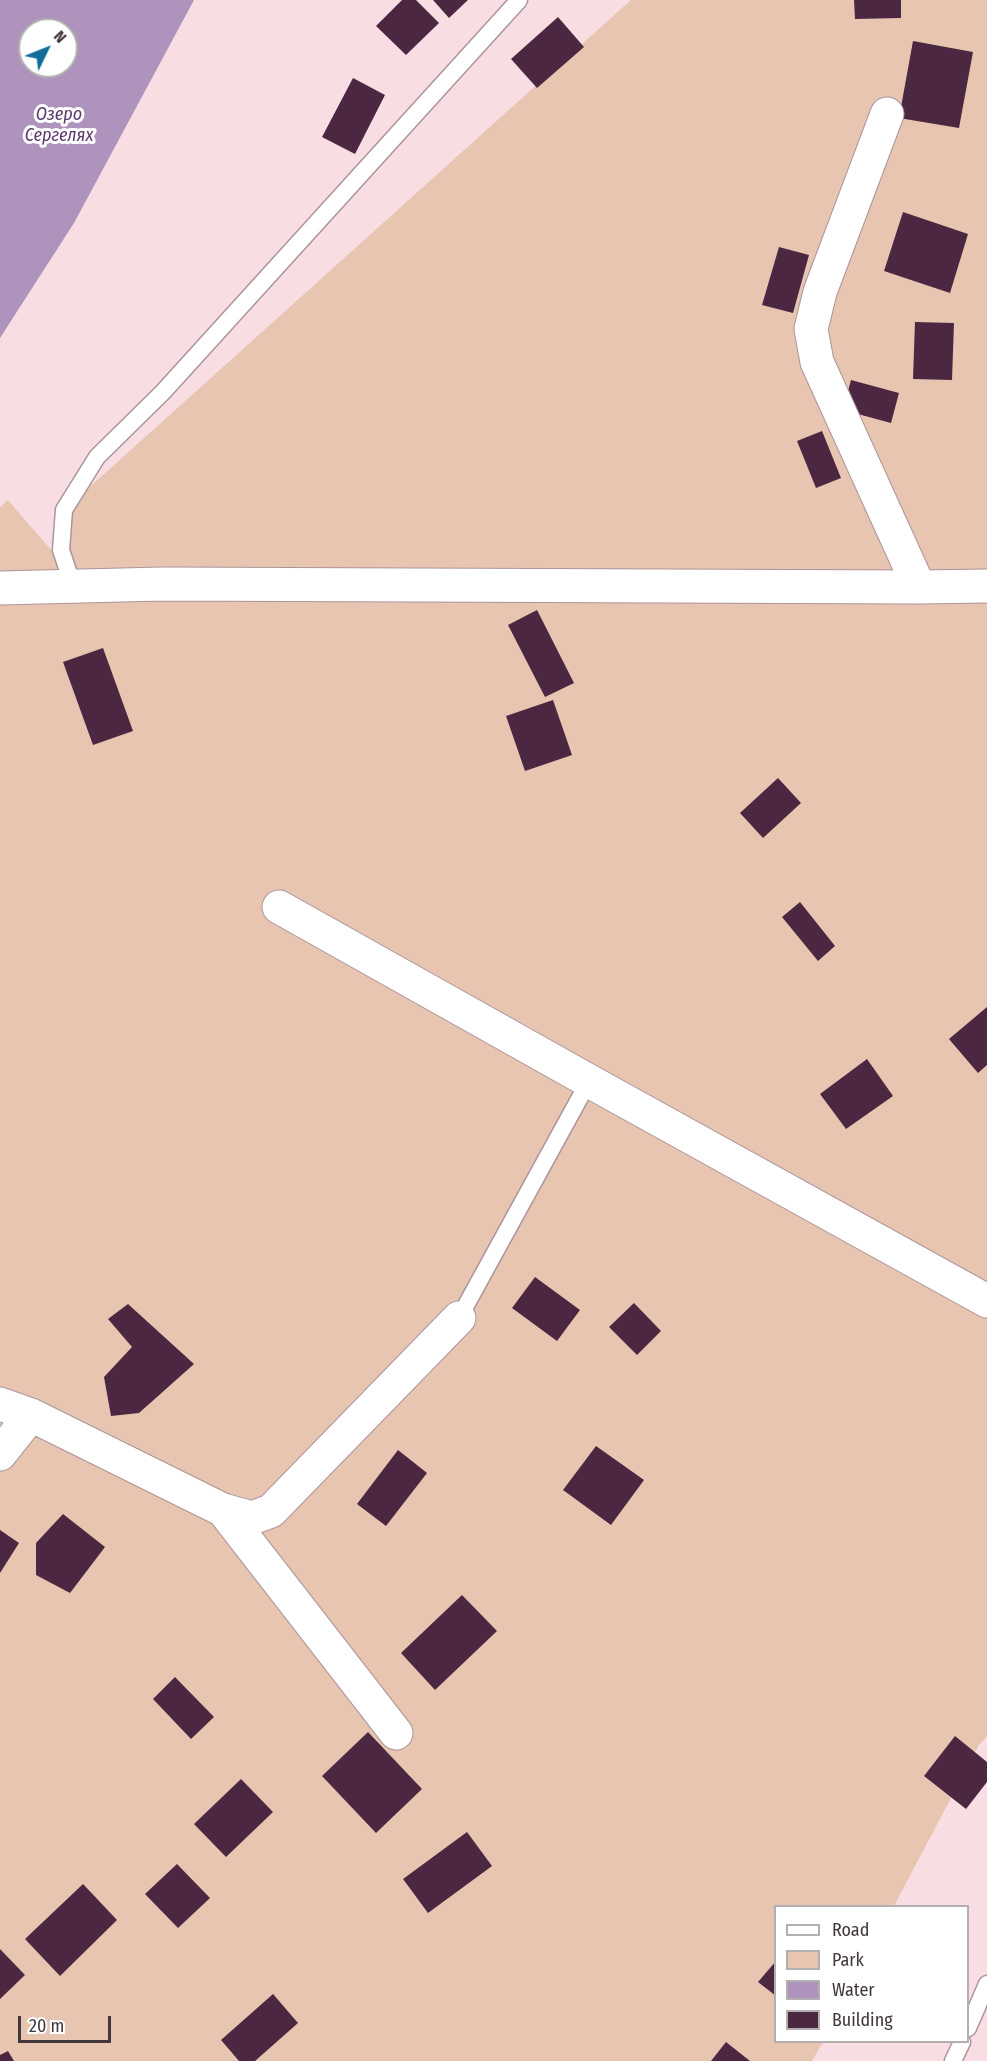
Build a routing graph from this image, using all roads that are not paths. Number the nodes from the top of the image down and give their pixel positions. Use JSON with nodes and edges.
{"nodes":[{"id":1,"x":519,"y":0,"type":"edge"},
{"id":2,"x":887,"y":114,"type":"dead end"},
{"id":3,"x":73,"y":586,"type":"junction"},
{"id":4,"x":987,"y":586,"type":"edge"},
{"id":5,"x":919,"y":587,"type":"junction"},
{"id":6,"x":0,"y":588,"type":"edge"},
{"id":7,"x":279,"y":907,"type":"dead end"},
{"id":8,"x":589,"y":1081,"type":"junction"},
{"id":9,"x":987,"y":1301,"type":"edge"},
{"id":10,"x":459,"y":1318,"type":"joint"},
{"id":11,"x":0,"y":1404,"type":"edge"},
{"id":12,"x":31,"y":1416,"type":"junction"},
{"id":13,"x":0,"y":1454,"type":"edge"},
{"id":14,"x":222,"y":1510,"type":"junction"},
{"id":15,"x":396,"y":1733,"type":"dead end"},
{"id":16,"x":987,"y":1984,"type":"edge"},
{"id":17,"x":969,"y":2026,"type":"edge"},
{"id":18,"x":962,"y":2043,"type":"edge"},
{"id":19,"x":953,"y":2061,"type":"edge"}],
"edges":[{"from":1,"to":3,"type":"lane"},
{"from":2,"to":5,"type":"street"},
{"from":3,"to":5,"type":"street"},
{"from":3,"to":6,"type":"street"},
{"from":4,"to":5,"type":"street"},
{"from":7,"to":8,"type":"street"},
{"from":8,"to":9,"type":"street"},
{"from":8,"to":10,"type":"lane"},
{"from":10,"to":14,"type":"street"},
{"from":11,"to":12,"type":"street"},
{"from":12,"to":13,"type":"street"},
{"from":12,"to":14,"type":"street"},
{"from":14,"to":15,"type":"street"},
{"from":16,"to":17,"type":"lane"},
{"from":18,"to":19,"type":"lane"}]}
